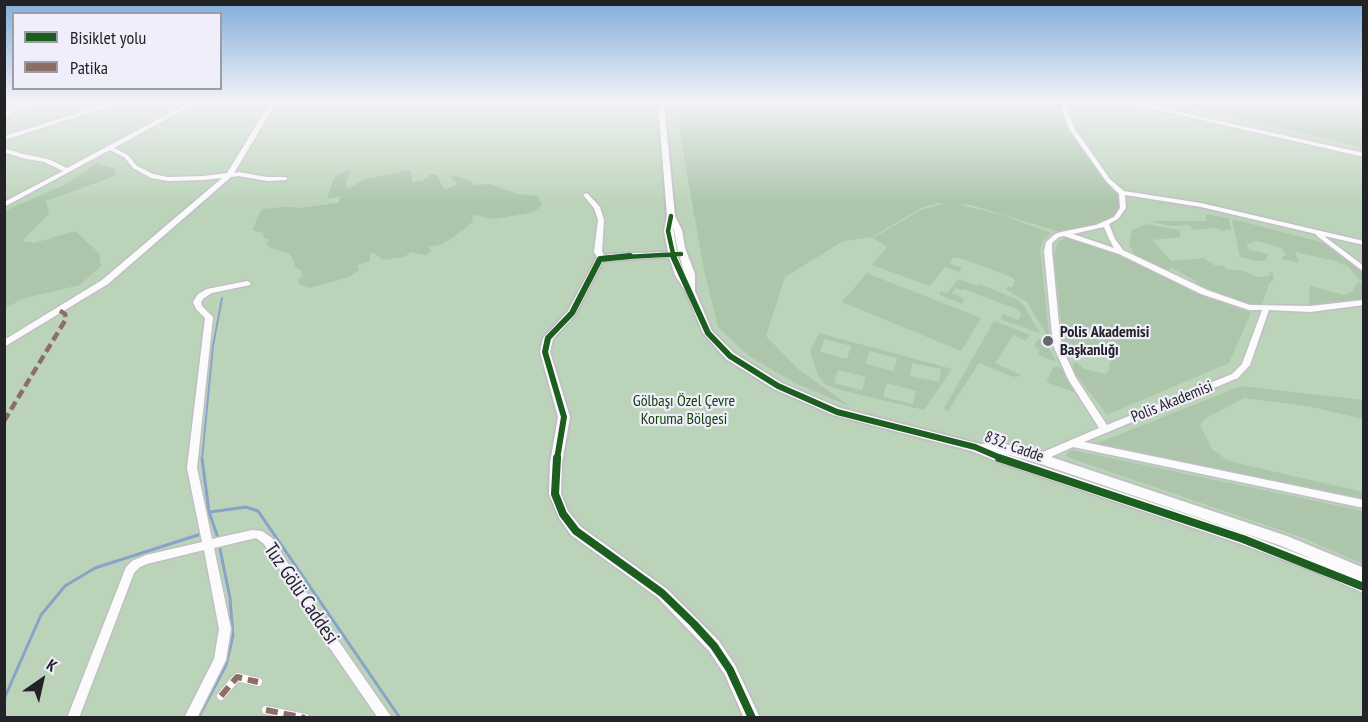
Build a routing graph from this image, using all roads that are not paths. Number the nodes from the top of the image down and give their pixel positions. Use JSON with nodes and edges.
{"nodes":[{"id":1,"x":131,"y":137,"type":"edge"},
{"id":2,"x":252,"y":137,"type":"edge"},
{"id":3,"x":664,"y":137,"type":"edge"},
{"id":4,"x":1077,"y":137,"type":"edge"},
{"id":5,"x":1282,"y":137,"type":"edge"},
{"id":6,"x":110,"y":148,"type":"junction"},
{"id":7,"x":4,"y":150,"type":"edge"},
{"id":8,"x":1364,"y":155,"type":"edge"},
{"id":9,"x":68,"y":171,"type":"junction"},
{"id":10,"x":229,"y":175,"type":"junction"},
{"id":11,"x":285,"y":179,"type":"dead end"},
{"id":12,"x":1122,"y":193,"type":"junction"},
{"id":13,"x":586,"y":195,"type":"dead end"},
{"id":14,"x":4,"y":205,"type":"edge"},
{"id":15,"x":1106,"y":224,"type":"junction"},
{"id":16,"x":1063,"y":233,"type":"junction"},
{"id":17,"x":1319,"y":234,"type":"junction"},
{"id":18,"x":1364,"y":243,"type":"edge"},
{"id":19,"x":677,"y":251,"type":"junction"},
{"id":20,"x":1121,"y":252,"type":"junction"},
{"id":21,"x":602,"y":258,"type":"junction"},
{"id":22,"x":1364,"y":270,"type":"edge"},
{"id":23,"x":247,"y":283,"type":"dead end"},
{"id":24,"x":1364,"y":302,"type":"edge"},
{"id":25,"x":1266,"y":309,"type":"junction"},
{"id":26,"x":4,"y":344,"type":"edge"},
{"id":27,"x":1105,"y":429,"type":"junction"},
{"id":28,"x":1072,"y":443,"type":"junction"},
{"id":29,"x":975,"y":447,"type":"junction"},
{"id":30,"x":1039,"y":458,"type":"junction"},
{"id":31,"x":1364,"y":504,"type":"edge"},
{"id":32,"x":212,"y":537,"type":"junction"},
{"id":33,"x":1364,"y":574,"type":"edge"},
{"id":34,"x":1364,"y":587,"type":"edge"},
{"id":35,"x":258,"y":682,"type":"dead end"},
{"id":36,"x":221,"y":696,"type":"dead end"},
{"id":37,"x":266,"y":710,"type":"dead end"},
{"id":38,"x":73,"y":717,"type":"edge"},
{"id":39,"x":190,"y":717,"type":"edge"},
{"id":40,"x":305,"y":717,"type":"edge"},
{"id":41,"x":386,"y":717,"type":"edge"},
{"id":42,"x":752,"y":717,"type":"edge"}],
"edges":[{"from":1,"to":6,"type":"street"},
{"from":2,"to":10,"type":"street"},
{"from":3,"to":19,"type":"street","name":"832. Cadde"},
{"from":4,"to":12,"type":"street"},
{"from":5,"to":8,"type":"street"},
{"from":6,"to":9,"type":"street"},
{"from":6,"to":10,"type":"street"},
{"from":7,"to":9,"type":"street"},
{"from":9,"to":14,"type":"street"},
{"from":10,"to":11,"type":"street"},
{"from":10,"to":26,"type":"street"},
{"from":12,"to":15,"type":"street"},
{"from":12,"to":17,"type":"street"},
{"from":13,"to":21,"type":"street"},
{"from":15,"to":16,"type":"street"},
{"from":15,"to":20,"type":"street"},
{"from":16,"to":20,"type":"street"},
{"from":16,"to":27,"type":"street"},
{"from":17,"to":18,"type":"street"},
{"from":17,"to":22,"type":"street"},
{"from":19,"to":21,"type":"street"},
{"from":19,"to":29,"type":"street","name":"832. Cadde"},
{"from":20,"to":25,"type":"street"},
{"from":21,"to":42,"type":"street"},
{"from":23,"to":32,"type":"street"},
{"from":24,"to":25,"type":"street"},
{"from":25,"to":27,"type":"street","name":"Polis Akademisi"},
{"from":27,"to":28,"type":"street","name":"Polis Akademisi"},
{"from":28,"to":30,"type":"street","name":"Polis Akademisi"},
{"from":28,"to":31,"type":"street"},
{"from":29,"to":30,"type":"street","name":"832. Cadde"},
{"from":29,"to":34,"type":"street","name":"832. Cadde"},
{"from":30,"to":33,"type":"street","name":"832. Cadde"},
{"from":32,"to":38,"type":"street","name":"Tuz Gölü Caddesi"},
{"from":32,"to":39,"type":"street"},
{"from":32,"to":41,"type":"street","name":"Tuz Gölü Caddesi"},
{"from":35,"to":36,"type":"street"},
{"from":37,"to":40,"type":"street"}]}
